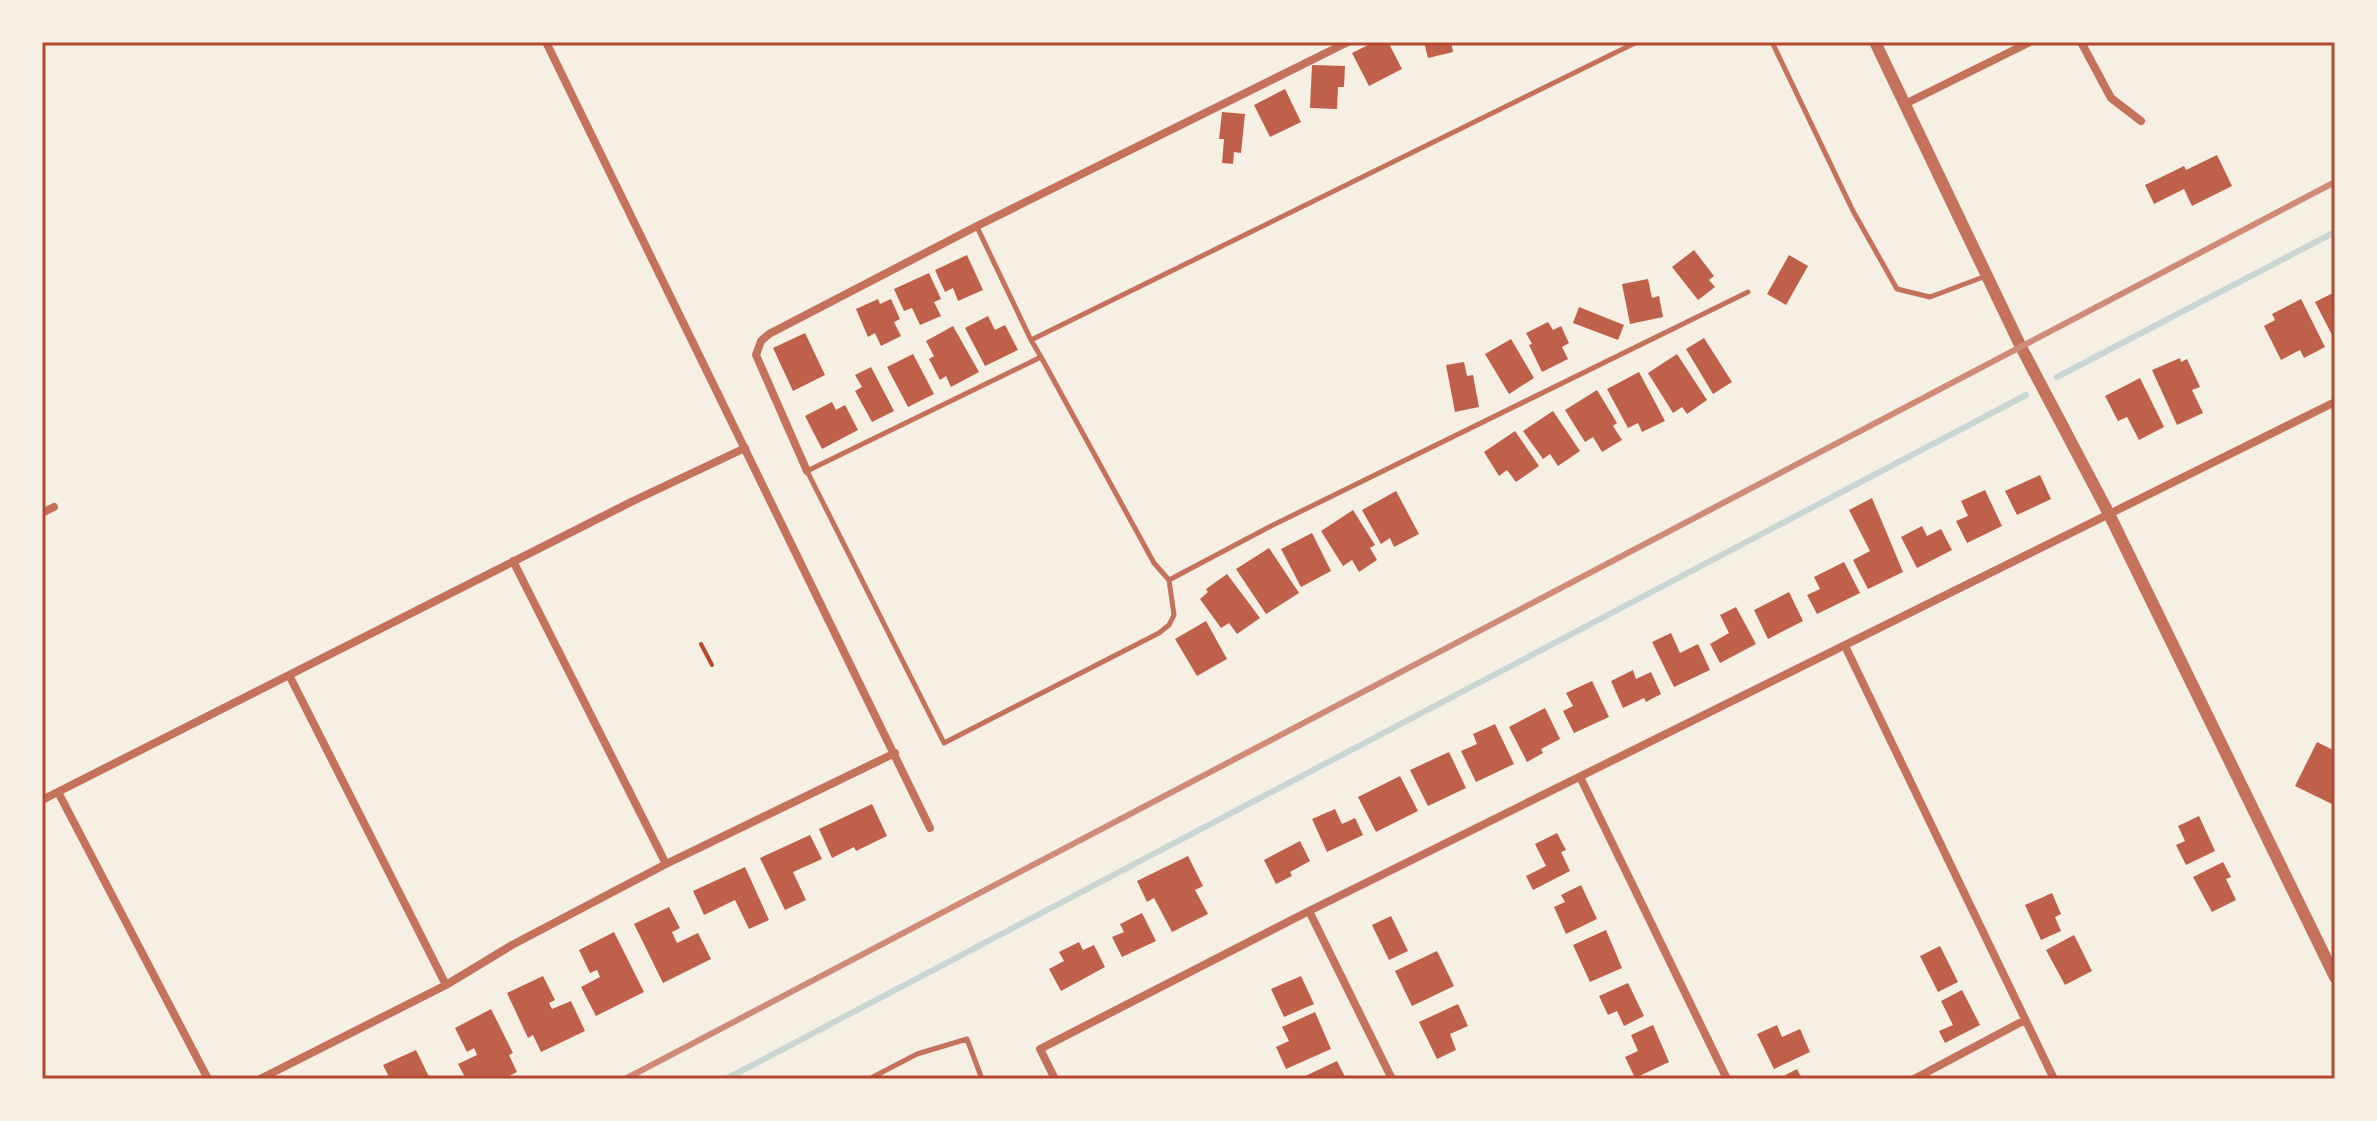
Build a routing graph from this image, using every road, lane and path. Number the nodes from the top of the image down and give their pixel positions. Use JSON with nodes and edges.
{"nodes":[{"id":1,"x":546,"y":42,"type":"edge"},
{"id":2,"x":1348,"y":42,"type":"edge"},
{"id":3,"x":1637,"y":42,"type":"edge"},
{"id":4,"x":1772,"y":42,"type":"edge"},
{"id":5,"x":1875,"y":42,"type":"edge"},
{"id":6,"x":2030,"y":42,"type":"edge"},
{"id":7,"x":2081,"y":42,"type":"edge"},
{"id":8,"x":1905,"y":104,"type":"junction"},
{"id":9,"x":2141,"y":121,"type":"dead end"},
{"id":10,"x":977,"y":226,"type":"junction"},
{"id":11,"x":1987,"y":276,"type":"junction"},
{"id":12,"x":1748,"y":292,"type":"dead end"},
{"id":13,"x":1031,"y":340,"type":"junction"},
{"id":14,"x":1041,"y":357,"type":"junction"},
{"id":15,"x":2335,"y":402,"type":"edge"},
{"id":16,"x":745,"y":448,"type":"junction"},
{"id":17,"x":807,"y":471,"type":"junction"},
{"id":18,"x":54,"y":507,"type":"dead end"},
{"id":19,"x":42,"y":513,"type":"edge"},
{"id":20,"x":2109,"y":514,"type":"junction"},
{"id":21,"x":513,"y":561,"type":"junction"},
{"id":22,"x":1169,"y":580,"type":"junction"},
{"id":23,"x":701,"y":644,"type":"dead end"},
{"id":24,"x":1845,"y":646,"type":"junction"},
{"id":25,"x":712,"y":665,"type":"dead end"},
{"id":26,"x":289,"y":675,"type":"junction"},
{"id":27,"x":895,"y":753,"type":"junction"},
{"id":28,"x":1580,"y":777,"type":"junction"},
{"id":29,"x":58,"y":792,"type":"junction"},
{"id":30,"x":42,"y":800,"type":"edge"},
{"id":31,"x":930,"y":828,"type":"dead end"},
{"id":32,"x":666,"y":864,"type":"junction"},
{"id":33,"x":1309,"y":911,"type":"junction"},
{"id":34,"x":2335,"y":977,"type":"edge"},
{"id":35,"x":446,"y":985,"type":"junction"},
{"id":36,"x":2025,"y":1020,"type":"junction"},
{"id":37,"x":208,"y":1079,"type":"edge"},
{"id":38,"x":260,"y":1079,"type":"edge"},
{"id":39,"x":869,"y":1079,"type":"edge"},
{"id":40,"x":982,"y":1079,"type":"edge"},
{"id":41,"x":1055,"y":1079,"type":"edge"},
{"id":42,"x":1392,"y":1079,"type":"edge"},
{"id":43,"x":1727,"y":1079,"type":"edge"},
{"id":44,"x":1914,"y":1079,"type":"edge"},
{"id":45,"x":2054,"y":1079,"type":"edge"}],
"edges":[{"from":1,"to":16,"type":"street"},
{"from":2,"to":10,"type":"street"},
{"from":3,"to":13,"type":"lane"},
{"from":4,"to":11,"type":"lane"},
{"from":5,"to":8,"type":"street"},
{"from":6,"to":8,"type":"street"},
{"from":7,"to":9,"type":"street"},
{"from":8,"to":11,"type":"street"},
{"from":10,"to":13,"type":"lane"},
{"from":10,"to":17,"type":"street"},
{"from":11,"to":20,"type":"street"},
{"from":12,"to":22,"type":"lane"},
{"from":13,"to":14,"type":"lane"},
{"from":14,"to":17,"type":"lane"},
{"from":14,"to":22,"type":"lane"},
{"from":15,"to":20,"type":"street"},
{"from":16,"to":21,"type":"street"},
{"from":16,"to":27,"type":"street"},
{"from":17,"to":22,"type":"lane"},
{"from":18,"to":19,"type":"street"},
{"from":20,"to":24,"type":"street"},
{"from":20,"to":34,"type":"street"},
{"from":21,"to":26,"type":"street"},
{"from":21,"to":32,"type":"street"},
{"from":23,"to":25,"type":"path"},
{"from":24,"to":28,"type":"street"},
{"from":24,"to":36,"type":"street"},
{"from":26,"to":29,"type":"street"},
{"from":26,"to":35,"type":"street"},
{"from":27,"to":31,"type":"street"},
{"from":27,"to":32,"type":"street"},
{"from":28,"to":33,"type":"street"},
{"from":28,"to":43,"type":"street"},
{"from":29,"to":30,"type":"street"},
{"from":29,"to":37,"type":"street"},
{"from":32,"to":35,"type":"street"},
{"from":33,"to":41,"type":"street"},
{"from":33,"to":42,"type":"street"},
{"from":35,"to":38,"type":"street"},
{"from":36,"to":44,"type":"street"},
{"from":36,"to":45,"type":"street"},
{"from":39,"to":40,"type":"lane"}]}
